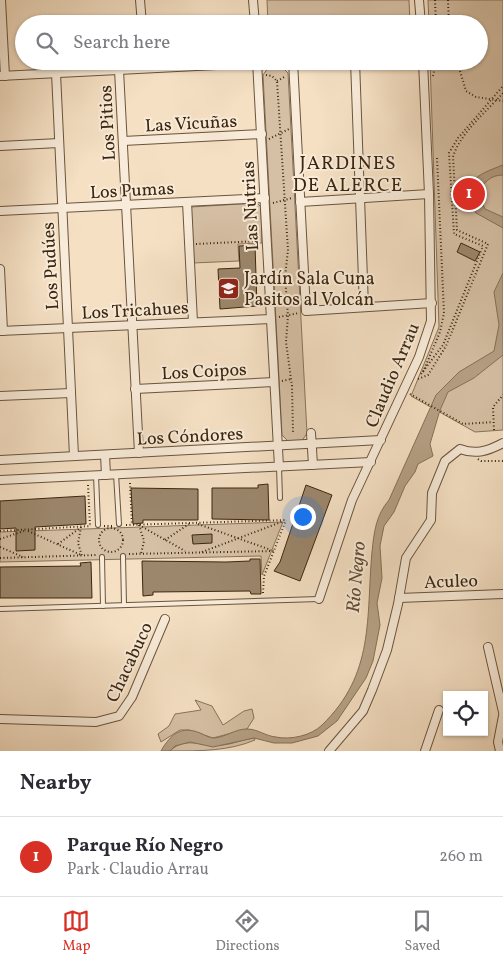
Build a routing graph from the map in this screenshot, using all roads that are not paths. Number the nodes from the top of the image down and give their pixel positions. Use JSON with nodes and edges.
{"nodes":[{"id":1,"x":140,"y":0,"type":"edge"},
{"id":2,"x":253,"y":0,"type":"edge"},
{"id":3,"x":419,"y":0,"type":"edge"},
{"id":4,"x":3,"y":1,"type":"edge"},
{"id":5,"x":141,"y":15,"type":"edge"},
{"id":6,"x":254,"y":15,"type":"edge"},
{"id":7,"x":420,"y":15,"type":"edge"},
{"id":8,"x":119,"y":70,"type":"joint"},
{"id":9,"x":258,"y":70,"type":"edge"},
{"id":10,"x":294,"y":70,"type":"edge"},
{"id":11,"x":355,"y":70,"type":"edge"},
{"id":12,"x":422,"y":70,"type":"edge"},
{"id":13,"x":56,"y":73,"type":"junction"},
{"id":14,"x":2,"y":76,"type":"edge"},
{"id":15,"x":262,"y":138,"type":"junction"},
{"id":16,"x":123,"y":141,"type":"junction"},
{"id":17,"x":59,"y":143,"type":"junction"},
{"id":18,"x":0,"y":146,"type":"edge"},
{"id":19,"x":429,"y":194,"type":"junction"},
{"id":20,"x":300,"y":198,"type":"junction"},
{"id":21,"x":360,"y":198,"type":"junction"},
{"id":22,"x":265,"y":201,"type":"junction"},
{"id":23,"x":187,"y":202,"type":"junction"},
{"id":24,"x":126,"y":205,"type":"junction"},
{"id":25,"x":62,"y":208,"type":"junction"},
{"id":26,"x":0,"y":211,"type":"edge"},
{"id":27,"x":0,"y":269,"type":"edge"},
{"id":28,"x":432,"y":303,"type":"junction"},
{"id":29,"x":364,"y":307,"type":"junction"},
{"id":30,"x":271,"y":319,"type":"junction"},
{"id":31,"x":193,"y":322,"type":"junction"},
{"id":32,"x":132,"y":325,"type":"junction"},
{"id":33,"x":68,"y":328,"type":"junction"},
{"id":34,"x":2,"y":331,"type":"edge"},
{"id":35,"x":274,"y":382,"type":"junction"},
{"id":36,"x":135,"y":389,"type":"junction"},
{"id":37,"x":71,"y":393,"type":"junction"},
{"id":38,"x":0,"y":396,"type":"edge"},
{"id":39,"x":311,"y":432,"type":"dead end"},
{"id":40,"x":381,"y":440,"type":"junction"},
{"id":41,"x":503,"y":443,"type":"edge"},
{"id":42,"x":311,"y":444,"type":"junction"},
{"id":43,"x":278,"y":446,"type":"junction"},
{"id":44,"x":138,"y":453,"type":"junction"},
{"id":45,"x":105,"y":455,"type":"junction"},
{"id":46,"x":74,"y":456,"type":"junction"},
{"id":47,"x":0,"y":460,"type":"edge"},
{"id":48,"x":371,"y":462,"type":"junction"},
{"id":49,"x":313,"y":465,"type":"junction"},
{"id":50,"x":279,"y":467,"type":"junction"},
{"id":51,"x":116,"y":474,"type":"junction"},
{"id":52,"x":96,"y":475,"type":"junction"},
{"id":53,"x":106,"y":475,"type":"junction"},
{"id":54,"x":0,"y":480,"type":"edge"},
{"id":55,"x":280,"y":498,"type":"dead end"},
{"id":56,"x":98,"y":525,"type":"dead end"},
{"id":57,"x":119,"y":525,"type":"road end"},
{"id":58,"x":123,"y":556,"type":"dead end"},
{"id":59,"x":102,"y":557,"type":"dead end"},
{"id":60,"x":503,"y":594,"type":"edge"},
{"id":61,"x":399,"y":598,"type":"junction"},
{"id":62,"x":319,"y":599,"type":"joint"},
{"id":63,"x":124,"y":605,"type":"junction"},
{"id":64,"x":103,"y":606,"type":"junction"},
{"id":65,"x":0,"y":609,"type":"edge"},
{"id":66,"x":165,"y":619,"type":"dead end"},
{"id":67,"x":488,"y":647,"type":"dead end"},
{"id":68,"x":439,"y":710,"type":"dead end"},
{"id":69,"x":503,"y":714,"type":"edge"},
{"id":70,"x":0,"y":719,"type":"edge"},
{"id":71,"x":329,"y":751,"type":"edge"},
{"id":72,"x":425,"y":751,"type":"edge"},
{"id":73,"x":500,"y":751,"type":"edge"}],
"edges":[{"from":1,"to":5,"type":"street"},
{"from":2,"to":6,"type":"street"},
{"from":3,"to":7,"type":"street"},
{"from":4,"to":14,"type":"street"},
{"from":8,"to":13,"type":"street"},
{"from":8,"to":16,"type":"street","name":"Los Pitios"},
{"from":9,"to":15,"type":"street","name":"Las Nutrias"},
{"from":10,"to":20,"type":"street"},
{"from":11,"to":21,"type":"street"},
{"from":12,"to":19,"type":"street","name":"Claudio Arrau"},
{"from":13,"to":14,"type":"street"},
{"from":13,"to":17,"type":"street","name":"Los Pudúes"},
{"from":15,"to":16,"type":"street","name":"Las Vicuñas"},
{"from":15,"to":22,"type":"street","name":"Las Nutrias"},
{"from":16,"to":24,"type":"street","name":"Los Pitios"},
{"from":17,"to":18,"type":"street"},
{"from":17,"to":25,"type":"street","name":"Los Pudúes"},
{"from":19,"to":21,"type":"street"},
{"from":19,"to":28,"type":"street","name":"Claudio Arrau"},
{"from":20,"to":21,"type":"street"},
{"from":20,"to":29,"type":"street"},
{"from":21,"to":29,"type":"street"},
{"from":22,"to":23,"type":"street","name":"Los Pumas"},
{"from":22,"to":30,"type":"street","name":"Las Nutrias"},
{"from":23,"to":24,"type":"street","name":"Los Pumas"},
{"from":23,"to":31,"type":"street"},
{"from":24,"to":25,"type":"street","name":"Los Pumas"},
{"from":24,"to":32,"type":"street","name":"Los Pitios"},
{"from":25,"to":26,"type":"street","name":"Los Pumas"},
{"from":25,"to":33,"type":"street","name":"Los Pudúes"},
{"from":27,"to":34,"type":"street"},
{"from":28,"to":29,"type":"street"},
{"from":28,"to":40,"type":"street","name":"Claudio Arrau"},
{"from":30,"to":31,"type":"street","name":"Los Tricahues"},
{"from":30,"to":35,"type":"street","name":"Las Nutrias"},
{"from":31,"to":32,"type":"street","name":"Los Tricahues"},
{"from":32,"to":33,"type":"street","name":"Los Tricahues"},
{"from":32,"to":36,"type":"street","name":"Los Pitios"},
{"from":33,"to":34,"type":"street","name":"Los Tricahues"},
{"from":33,"to":37,"type":"street","name":"Los Pudúes"},
{"from":35,"to":36,"type":"street","name":"Los Coipos"},
{"from":35,"to":43,"type":"street","name":"Las Nutrias"},
{"from":36,"to":44,"type":"street","name":"Los Pitios"},
{"from":37,"to":38,"type":"street"},
{"from":37,"to":46,"type":"street","name":"Los Pudúes"},
{"from":39,"to":42,"type":"street"},
{"from":40,"to":42,"type":"street","name":"Los Cóndores"},
{"from":40,"to":48,"type":"street","name":"Claudio Arrau"},
{"from":41,"to":61,"type":"street"},
{"from":42,"to":43,"type":"street","name":"Los Cóndores"},
{"from":42,"to":49,"type":"street"},
{"from":43,"to":44,"type":"street","name":"Los Cóndores"},
{"from":43,"to":50,"type":"street","name":"Las Nutrias"},
{"from":44,"to":45,"type":"street","name":"Los Cóndores"},
{"from":45,"to":46,"type":"street","name":"Los Cóndores"},
{"from":45,"to":53,"type":"street"},
{"from":46,"to":47,"type":"street","name":"Los Cóndores"},
{"from":48,"to":49,"type":"street","name":"Los Cóndores"},
{"from":48,"to":62,"type":"street","name":"Claudio Arrau"},
{"from":49,"to":50,"type":"street","name":"Los Cóndores"},
{"from":50,"to":51,"type":"street","name":"Los Cóndores"},
{"from":50,"to":55,"type":"lane"},
{"from":51,"to":53,"type":"street","name":"Los Cóndores"},
{"from":51,"to":57,"type":"lane"},
{"from":52,"to":53,"type":"street","name":"Los Cóndores"},
{"from":52,"to":54,"type":"street","name":"Los Cóndores"},
{"from":52,"to":56,"type":"lane"},
{"from":58,"to":63,"type":"lane"},
{"from":59,"to":64,"type":"lane"},
{"from":60,"to":61,"type":"street","name":"Aculeo"},
{"from":61,"to":71,"type":"street"},
{"from":62,"to":63,"type":"lane"},
{"from":63,"to":64,"type":"lane"},
{"from":64,"to":65,"type":"lane"},
{"from":66,"to":70,"type":"street","name":"Chacabuco"},
{"from":67,"to":69,"type":"street"},
{"from":68,"to":72,"type":"street"},
{"from":69,"to":73,"type":"street"}]}
